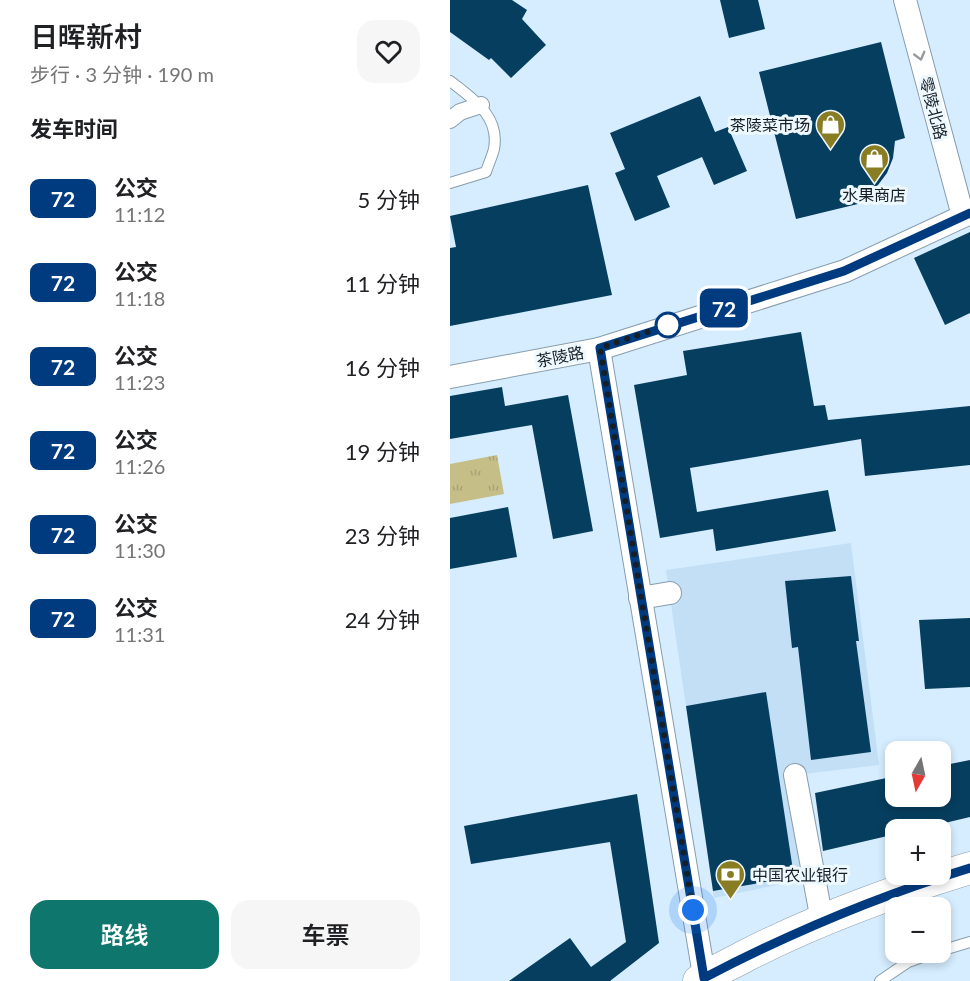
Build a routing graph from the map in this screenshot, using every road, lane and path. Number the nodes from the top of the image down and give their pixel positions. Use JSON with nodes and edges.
{"nodes":[{"id":1,"x":904,"y":0,"type":"edge"},
{"id":2,"x":450,"y":81,"type":"edge"},
{"id":3,"x":481,"y":105,"type":"junction"},
{"id":4,"x":450,"y":120,"type":"edge"},
{"id":5,"x":450,"y":183,"type":"edge"},
{"id":6,"x":966,"y":214,"type":"edge"},
{"id":7,"x":600,"y":348,"type":"junction"},
{"id":8,"x":450,"y":377,"type":"edge"},
{"id":9,"x":670,"y":593,"type":"dead end"},
{"id":10,"x":640,"y":598,"type":"junction"},
{"id":11,"x":795,"y":776,"type":"dead end"},
{"id":12,"x":970,"y":868,"type":"edge"},
{"id":13,"x":822,"y":921,"type":"junction"},
{"id":14,"x":970,"y":942,"type":"edge"},
{"id":15,"x":951,"y":948,"type":"edge"},
{"id":16,"x":906,"y":963,"type":"edge"},
{"id":17,"x":702,"y":980,"type":"edge"},
{"id":18,"x":880,"y":981,"type":"edge"}],
"edges":[{"from":1,"to":6,"type":"street","name":"零陵北路","one_way":true},
{"from":2,"to":3,"type":"lane"},
{"from":3,"to":4,"type":"street"},
{"from":3,"to":5,"type":"lane"},
{"from":6,"to":7,"type":"street","name":"茶陵路"},
{"from":7,"to":8,"type":"street","name":"茶陵路"},
{"from":7,"to":10,"type":"street"},
{"from":9,"to":10,"type":"street"},
{"from":10,"to":17,"type":"street"},
{"from":11,"to":13,"type":"street"},
{"from":12,"to":13,"type":"main road"},
{"from":13,"to":17,"type":"main road"},
{"from":14,"to":15,"type":"lane"},
{"from":16,"to":18,"type":"lane"}]}
